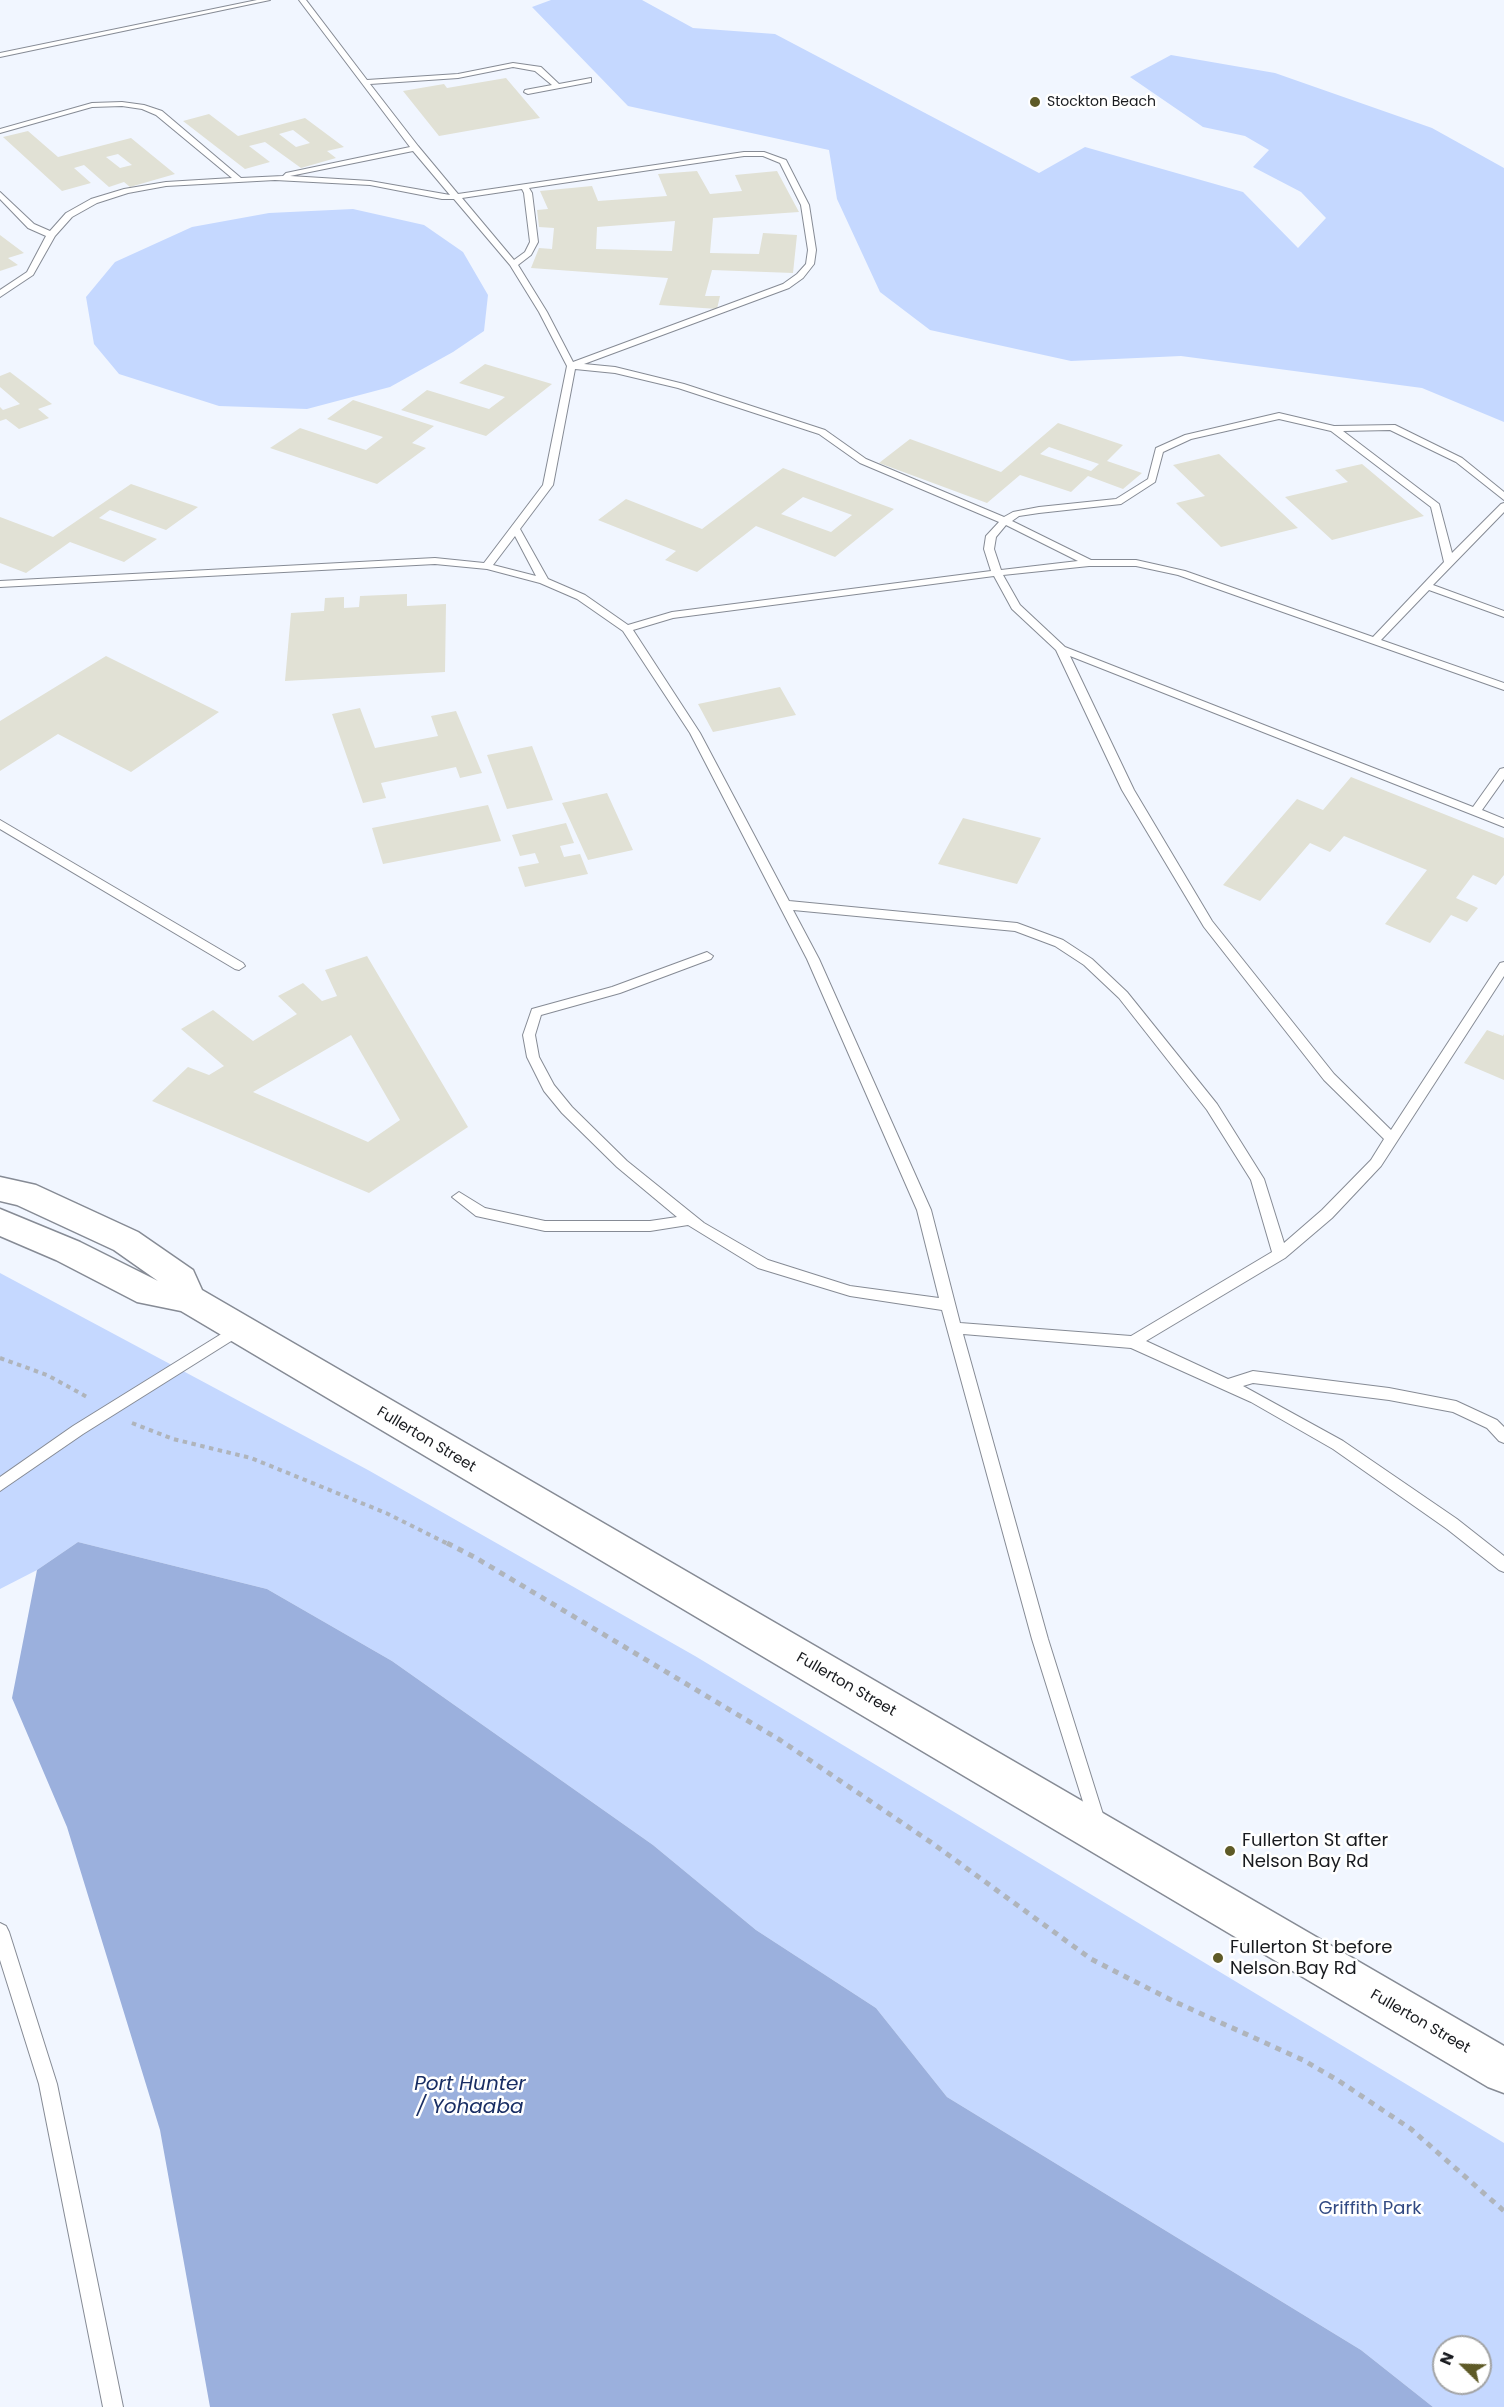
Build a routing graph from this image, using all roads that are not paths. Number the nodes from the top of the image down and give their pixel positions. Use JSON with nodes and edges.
{"nodes":[{"id":1,"x":267,"y":0,"type":"edge"},
{"id":2,"x":302,"y":0,"type":"edge"},
{"id":3,"x":0,"y":55,"type":"edge"},
{"id":4,"x":588,"y":80,"type":"dead end"},
{"id":5,"x":365,"y":82,"type":"junction"},
{"id":6,"x":557,"y":86,"type":"junction"},
{"id":7,"x":528,"y":92,"type":"dead end"},
{"id":8,"x":0,"y":131,"type":"edge"},
{"id":9,"x":415,"y":148,"type":"junction"},
{"id":10,"x":275,"y":178,"type":"junction"},
{"id":11,"x":238,"y":179,"type":"junction"},
{"id":12,"x":524,"y":187,"type":"junction"},
{"id":13,"x":0,"y":194,"type":"edge"},
{"id":14,"x":455,"y":197,"type":"junction"},
{"id":15,"x":51,"y":235,"type":"junction"},
{"id":16,"x":513,"y":264,"type":"junction"},
{"id":17,"x":0,"y":294,"type":"edge"},
{"id":18,"x":571,"y":366,"type":"junction"},
{"id":19,"x":1334,"y":429,"type":"junction"},
{"id":20,"x":1504,"y":497,"type":"edge"},
{"id":21,"x":1504,"y":506,"type":"edge"},
{"id":22,"x":1005,"y":521,"type":"junction"},
{"id":23,"x":515,"y":528,"type":"junction"},
{"id":24,"x":1449,"y":562,"type":"junction"},
{"id":25,"x":1089,"y":563,"type":"junction"},
{"id":26,"x":488,"y":566,"type":"junction"},
{"id":27,"x":997,"y":573,"type":"junction"},
{"id":28,"x":544,"y":581,"type":"junction"},
{"id":29,"x":0,"y":584,"type":"edge"},
{"id":30,"x":1427,"y":586,"type":"junction"},
{"id":31,"x":1504,"y":614,"type":"edge"},
{"id":32,"x":627,"y":628,"type":"junction"},
{"id":33,"x":1375,"y":641,"type":"junction"},
{"id":34,"x":1061,"y":649,"type":"junction"},
{"id":35,"x":1504,"y":687,"type":"edge"},
{"id":36,"x":1504,"y":771,"type":"edge"},
{"id":37,"x":1476,"y":811,"type":"junction"},
{"id":38,"x":1504,"y":823,"type":"edge"},
{"id":39,"x":0,"y":824,"type":"edge"},
{"id":40,"x":785,"y":905,"type":"junction"},
{"id":41,"x":706,"y":956,"type":"dead end"},
{"id":42,"x":239,"y":966,"type":"dead end"},
{"id":43,"x":1504,"y":966,"type":"edge"},
{"id":44,"x":1392,"y":1139,"type":"junction"},
{"id":45,"x":0,"y":1189,"type":"edge"},
{"id":46,"x":459,"y":1197,"type":"dead end"},
{"id":47,"x":690,"y":1220,"type":"junction"},
{"id":48,"x":0,"y":1222,"type":"edge"},
{"id":49,"x":1280,"y":1254,"type":"junction"},
{"id":50,"x":188,"y":1298,"type":"junction"},
{"id":51,"x":948,"y":1305,"type":"junction"},
{"id":52,"x":954,"y":1328,"type":"junction"},
{"id":53,"x":239,"y":1329,"type":"junction"},
{"id":54,"x":1133,"y":1342,"type":"junction"},
{"id":55,"x":1226,"y":1384,"type":"junction"},
{"id":56,"x":1504,"y":1437,"type":"edge"},
{"id":57,"x":0,"y":1485,"type":"edge"},
{"id":58,"x":1504,"y":1565,"type":"edge"},
{"id":59,"x":1102,"y":1834,"type":"junction"},
{"id":60,"x":0,"y":1932,"type":"edge"},
{"id":61,"x":1504,"y":2071,"type":"edge"},
{"id":62,"x":113,"y":2407,"type":"edge"}],
"edges":[{"from":1,"to":3,"type":"lane"},
{"from":2,"to":5,"type":"lane"},
{"from":4,"to":6,"type":"lane"},
{"from":5,"to":6,"type":"lane"},
{"from":5,"to":9,"type":"lane"},
{"from":6,"to":7,"type":"lane"},
{"from":8,"to":11,"type":"lane"},
{"from":9,"to":10,"type":"lane"},
{"from":9,"to":14,"type":"lane"},
{"from":10,"to":11,"type":"lane"},
{"from":10,"to":14,"type":"lane"},
{"from":11,"to":15,"type":"lane"},
{"from":12,"to":14,"type":"lane"},
{"from":12,"to":16,"type":"lane"},
{"from":12,"to":18,"type":"lane"},
{"from":13,"to":15,"type":"lane"},
{"from":14,"to":16,"type":"lane"},
{"from":15,"to":17,"type":"lane"},
{"from":16,"to":18,"type":"lane"},
{"from":18,"to":22,"type":"lane"},
{"from":18,"to":23,"type":"lane"},
{"from":19,"to":20,"type":"lane"},
{"from":19,"to":22,"type":"lane"},
{"from":19,"to":24,"type":"lane"},
{"from":21,"to":24,"type":"lane"},
{"from":22,"to":25,"type":"lane"},
{"from":22,"to":27,"type":"lane"},
{"from":23,"to":26,"type":"lane"},
{"from":23,"to":28,"type":"lane"},
{"from":24,"to":30,"type":"lane"},
{"from":25,"to":27,"type":"lane"},
{"from":25,"to":33,"type":"lane"},
{"from":26,"to":28,"type":"lane"},
{"from":26,"to":29,"type":"lane"},
{"from":27,"to":32,"type":"lane"},
{"from":27,"to":34,"type":"lane"},
{"from":28,"to":32,"type":"lane"},
{"from":30,"to":31,"type":"lane"},
{"from":30,"to":33,"type":"lane"},
{"from":32,"to":40,"type":"lane"},
{"from":33,"to":35,"type":"lane"},
{"from":34,"to":37,"type":"lane"},
{"from":34,"to":44,"type":"lane"},
{"from":36,"to":37,"type":"lane"},
{"from":37,"to":38,"type":"lane"},
{"from":39,"to":42,"type":"lane"},
{"from":40,"to":49,"type":"lane"},
{"from":40,"to":51,"type":"lane"},
{"from":41,"to":47,"type":"lane"},
{"from":43,"to":44,"type":"lane"},
{"from":44,"to":49,"type":"lane"},
{"from":45,"to":50,"type":"main road","name":"Fullerton Street"},
{"from":46,"to":47,"type":"lane"},
{"from":47,"to":51,"type":"lane"},
{"from":48,"to":50,"type":"main road","name":"Fullerton Street"},
{"from":49,"to":54,"type":"lane"},
{"from":50,"to":53,"type":"main road","name":"Fullerton Street"},
{"from":51,"to":52,"type":"lane"},
{"from":52,"to":54,"type":"lane"},
{"from":52,"to":59,"type":"lane"},
{"from":53,"to":57,"type":"lane"},
{"from":53,"to":59,"type":"main road","name":"Fullerton Street"},
{"from":54,"to":55,"type":"lane"},
{"from":55,"to":56,"type":"lane"},
{"from":55,"to":58,"type":"lane"},
{"from":59,"to":61,"type":"main road","name":"Fullerton Street"},
{"from":60,"to":62,"type":"lane"}]}
